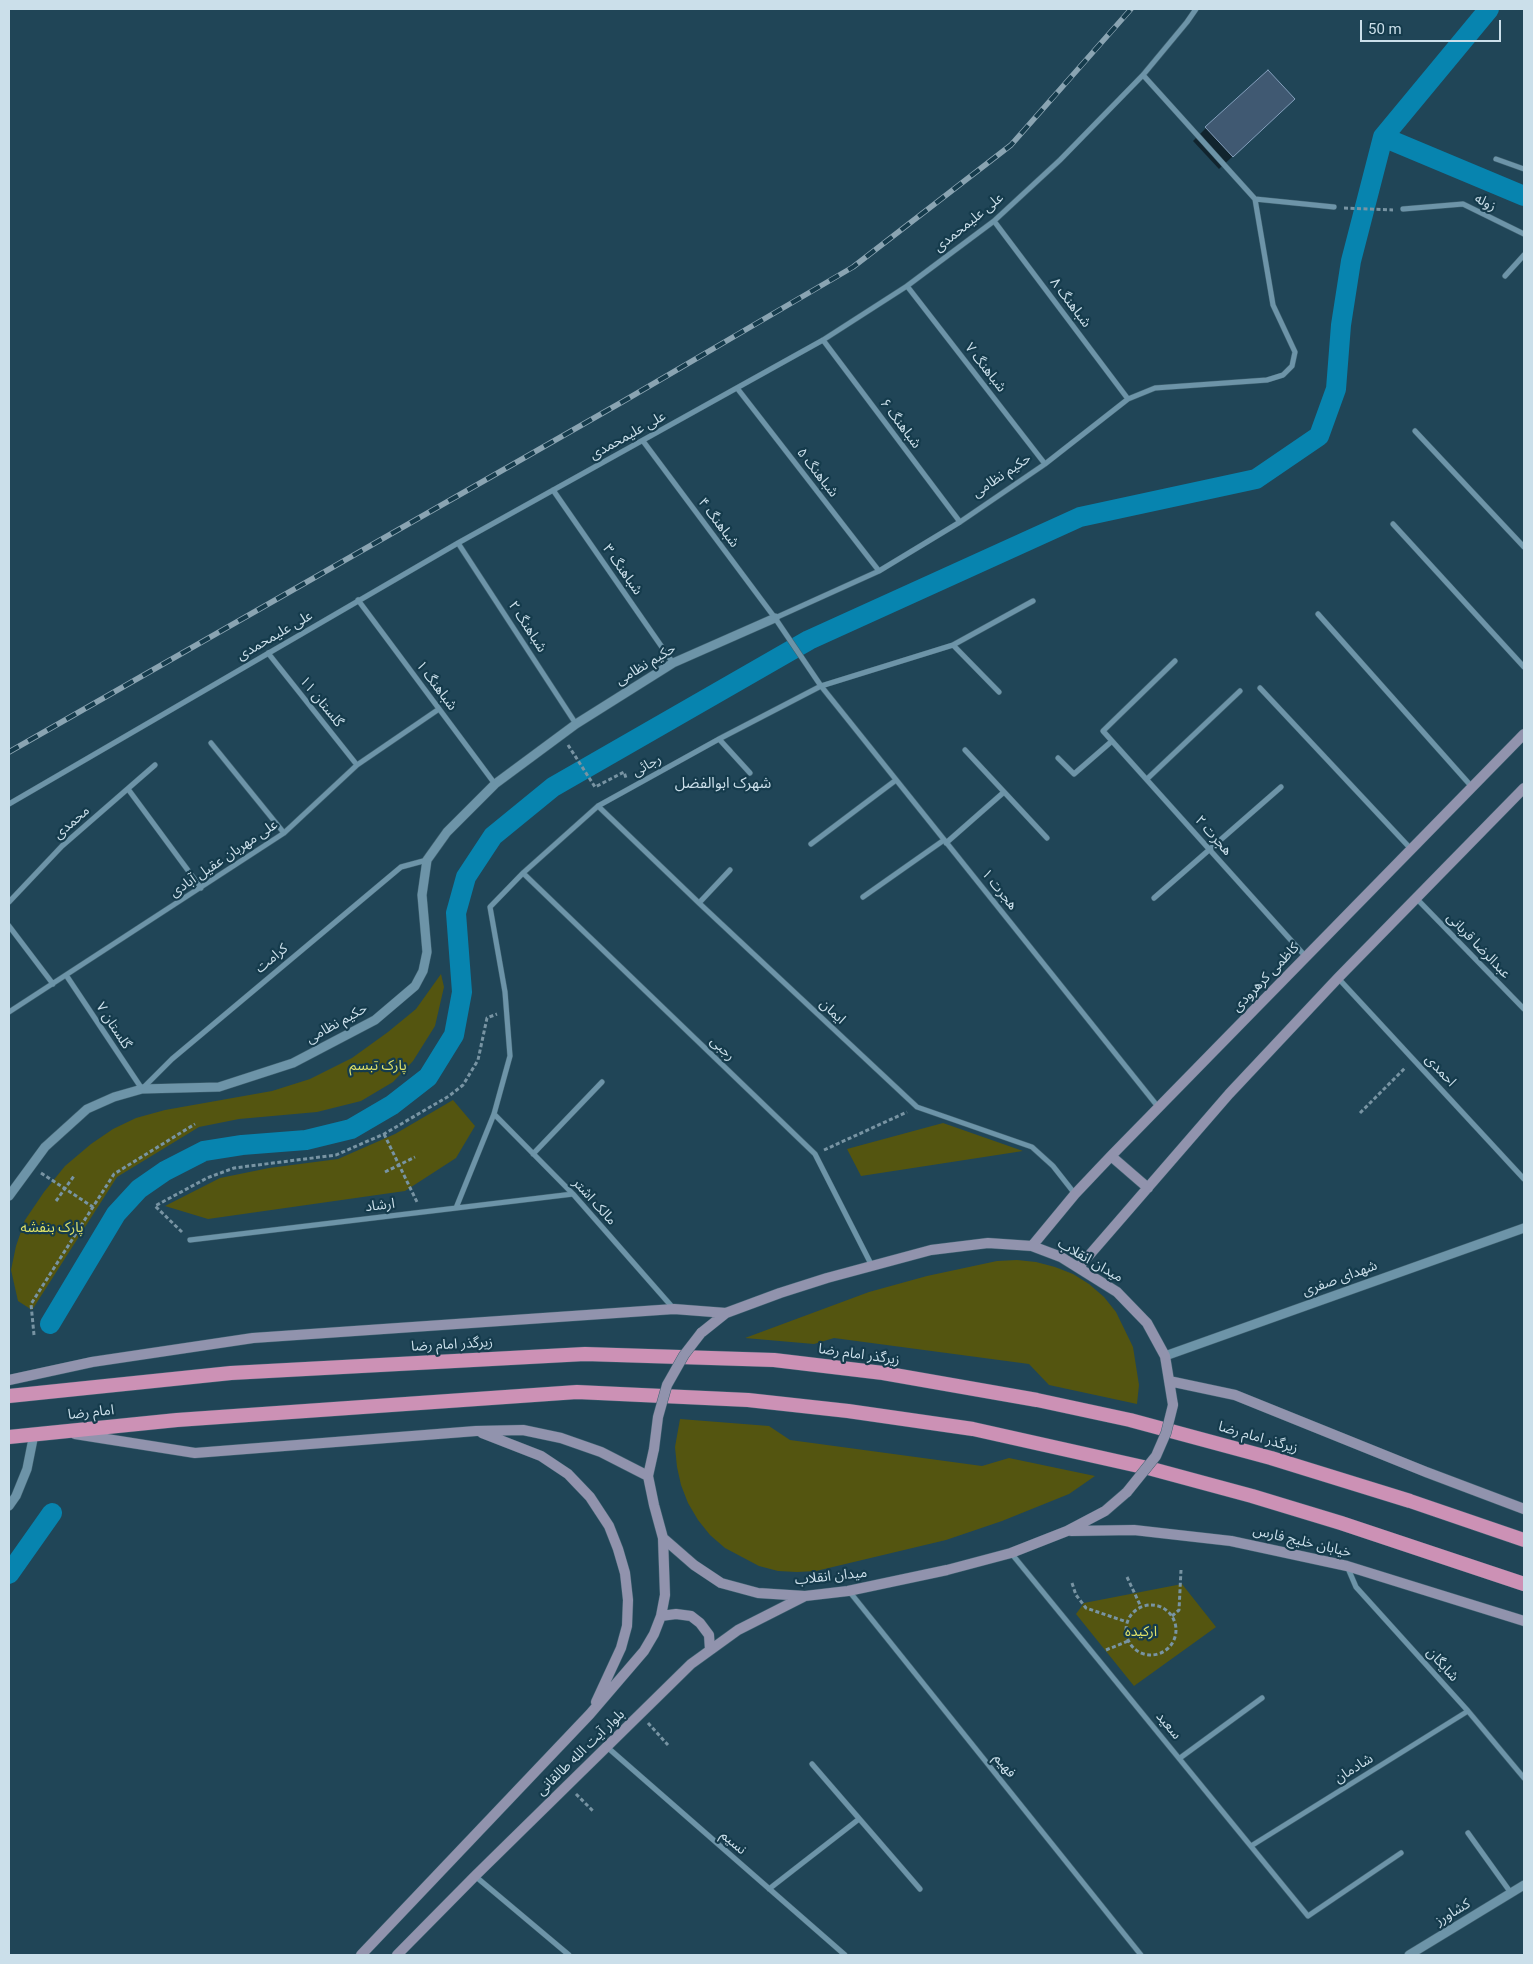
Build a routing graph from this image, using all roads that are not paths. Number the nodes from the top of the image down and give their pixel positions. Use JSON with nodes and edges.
{"nodes":[{"id":1,"x":1196,"y":9,"type":"edge"},
{"id":2,"x":1143,"y":75,"type":"junction"},
{"id":3,"x":1496,"y":159,"type":"dead end"},
{"id":4,"x":1524,"y":169,"type":"edge"},
{"id":5,"x":1255,"y":198,"type":"junction"},
{"id":6,"x":1334,"y":207,"type":"road end"},
{"id":7,"x":1403,"y":210,"type":"dead end"},
{"id":8,"x":994,"y":220,"type":"junction"},
{"id":9,"x":1524,"y":234,"type":"edge"},
{"id":10,"x":1524,"y":255,"type":"edge"},
{"id":11,"x":1505,"y":276,"type":"dead end"},
{"id":12,"x":907,"y":286,"type":"junction"},
{"id":13,"x":823,"y":340,"type":"junction"},
{"id":14,"x":738,"y":388,"type":"junction"},
{"id":15,"x":1128,"y":399,"type":"junction"},
{"id":16,"x":1415,"y":431,"type":"dead end"},
{"id":17,"x":643,"y":441,"type":"junction"},
{"id":18,"x":1045,"y":464,"type":"junction"},
{"id":19,"x":553,"y":490,"type":"junction"},
{"id":20,"x":960,"y":522,"type":"junction"},
{"id":21,"x":1393,"y":524,"type":"dead end"},
{"id":22,"x":458,"y":543,"type":"junction"},
{"id":23,"x":1524,"y":547,"type":"edge"},
{"id":24,"x":879,"y":571,"type":"junction"},
{"id":25,"x":358,"y":600,"type":"junction"},
{"id":26,"x":1033,"y":601,"type":"dead end"},
{"id":27,"x":1318,"y":614,"type":"dead end"},
{"id":28,"x":775,"y":618,"type":"junction"},
{"id":29,"x":953,"y":645,"type":"junction"},
{"id":30,"x":268,"y":653,"type":"junction"},
{"id":31,"x":1175,"y":661,"type":"dead end"},
{"id":32,"x":673,"y":663,"type":"junction"},
{"id":33,"x":1524,"y":667,"type":"edge"},
{"id":34,"x":809,"y":668,"type":"joint"},
{"id":35,"x":821,"y":686,"type":"junction"},
{"id":36,"x":1260,"y":688,"type":"dead end"},
{"id":37,"x":1240,"y":691,"type":"dead end"},
{"id":38,"x":999,"y":692,"type":"dead end"},
{"id":39,"x":439,"y":709,"type":"junction"},
{"id":40,"x":576,"y":724,"type":"junction"},
{"id":41,"x":1524,"y":734,"type":"edge"},
{"id":42,"x":719,"y":739,"type":"junction"},
{"id":43,"x":1112,"y":741,"type":"junction"},
{"id":44,"x":210,"y":743,"type":"dead end"},
{"id":45,"x":965,"y":750,"type":"dead end"},
{"id":46,"x":1058,"y":758,"type":"dead end"},
{"id":47,"x":357,"y":764,"type":"junction"},
{"id":48,"x":155,"y":765,"type":"dead end"},
{"id":49,"x":750,"y":773,"type":"dead end"},
{"id":50,"x":1147,"y":779,"type":"junction"},
{"id":51,"x":896,"y":780,"type":"junction"},
{"id":52,"x":495,"y":784,"type":"junction"},
{"id":53,"x":1281,"y":787,"type":"dead end"},
{"id":54,"x":1472,"y":787,"type":"junction"},
{"id":55,"x":128,"y":788,"type":"junction"},
{"id":56,"x":1524,"y":788,"type":"edge"},
{"id":57,"x":1004,"y":792,"type":"junction"},
{"id":58,"x":9,"y":804,"type":"edge"},
{"id":59,"x":598,"y":806,"type":"junction"},
{"id":60,"x":284,"y":833,"type":"junction"},
{"id":61,"x":1047,"y":838,"type":"dead end"},
{"id":62,"x":945,"y":841,"type":"junction"},
{"id":63,"x":811,"y":844,"type":"dead end"},
{"id":64,"x":1411,"y":849,"type":"junction"},
{"id":65,"x":1210,"y":850,"type":"junction"},
{"id":66,"x":427,"y":860,"type":"junction"},
{"id":67,"x":730,"y":870,"type":"dead end"},
{"id":68,"x":523,"y":872,"type":"junction"},
{"id":69,"x":201,"y":888,"type":"junction"},
{"id":70,"x":863,"y":897,"type":"dead end"},
{"id":71,"x":1154,"y":898,"type":"dead end"},
{"id":72,"x":1416,"y":898,"type":"junction"},
{"id":73,"x":9,"y":902,"type":"edge"},
{"id":74,"x":699,"y":904,"type":"junction"},
{"id":75,"x":9,"y":926,"type":"edge"},
{"id":76,"x":1306,"y":957,"type":"junction"},
{"id":77,"x":66,"y":975,"type":"junction"},
{"id":78,"x":1338,"y":978,"type":"junction"},
{"id":79,"x":53,"y":984,"type":"junction"},
{"id":80,"x":1524,"y":1009,"type":"edge"},
{"id":81,"x":9,"y":1012,"type":"edge"},
{"id":82,"x":602,"y":1082,"type":"dead end"},
{"id":83,"x":142,"y":1089,"type":"junction"},
{"id":84,"x":1159,"y":1108,"type":"junction"},
{"id":85,"x":494,"y":1114,"type":"junction"},
{"id":86,"x":533,"y":1154,"type":"junction"},
{"id":87,"x":1111,"y":1156,"type":"junction"},
{"id":88,"x":1524,"y":1179,"type":"edge"},
{"id":89,"x":1148,"y":1188,"type":"junction"},
{"id":90,"x":573,"y":1194,"type":"junction"},
{"id":91,"x":1075,"y":1194,"type":"junction"},
{"id":92,"x":9,"y":1196,"type":"edge"},
{"id":93,"x":456,"y":1208,"type":"junction"},
{"id":94,"x":1524,"y":1228,"type":"edge"},
{"id":95,"x":190,"y":1240,"type":"road end"},
{"id":96,"x":1032,"y":1246,"type":"junction"},
{"id":97,"x":872,"y":1267,"type":"junction"},
{"id":98,"x":1078,"y":1267,"type":"junction"},
{"id":99,"x":674,"y":1309,"type":"junction"},
{"id":100,"x":726,"y":1313,"type":"junction"},
{"id":101,"x":1164,"y":1356,"type":"junction"},
{"id":102,"x":169,"y":1378,"type":"joint"},
{"id":103,"x":9,"y":1380,"type":"edge"},
{"id":104,"x":1169,"y":1381,"type":"junction"},
{"id":105,"x":9,"y":1396,"type":"edge"},
{"id":106,"x":476,"y":1431,"type":"junction"},
{"id":107,"x":66,"y":1432,"type":"junction"},
{"id":108,"x":34,"y":1434,"type":"junction"},
{"id":109,"x":9,"y":1437,"type":"edge"},
{"id":110,"x":648,"y":1476,"type":"junction"},
{"id":111,"x":13,"y":1497,"type":"edge"},
{"id":112,"x":9,"y":1506,"type":"edge"},
{"id":113,"x":1524,"y":1509,"type":"edge"},
{"id":114,"x":1067,"y":1531,"type":"junction"},
{"id":115,"x":664,"y":1538,"type":"junction"},
{"id":116,"x":1524,"y":1540,"type":"edge"},
{"id":117,"x":1010,"y":1553,"type":"junction"},
{"id":118,"x":1347,"y":1566,"type":"junction"},
{"id":119,"x":1524,"y":1584,"type":"edge"},
{"id":120,"x":848,"y":1591,"type":"junction"},
{"id":121,"x":805,"y":1596,"type":"junction"},
{"id":122,"x":661,"y":1616,"type":"junction"},
{"id":123,"x":1524,"y":1621,"type":"edge"},
{"id":124,"x":710,"y":1650,"type":"junction"},
{"id":125,"x":1262,"y":1698,"type":"dead end"},
{"id":126,"x":1468,"y":1711,"type":"junction"},
{"id":127,"x":590,"y":1714,"type":"junction"},
{"id":128,"x":607,"y":1747,"type":"junction"},
{"id":129,"x":1180,"y":1758,"type":"junction"},
{"id":130,"x":812,"y":1764,"type":"dead end"},
{"id":131,"x":1524,"y":1778,"type":"edge"},
{"id":132,"x":859,"y":1819,"type":"junction"},
{"id":133,"x":1468,"y":1833,"type":"dead end"},
{"id":134,"x":1251,"y":1846,"type":"junction"},
{"id":135,"x":1401,"y":1853,"type":"dead end"},
{"id":136,"x":474,"y":1876,"type":"junction"},
{"id":137,"x":1524,"y":1885,"type":"edge"},
{"id":138,"x":769,"y":1889,"type":"junction"},
{"id":139,"x":920,"y":1889,"type":"dead end"},
{"id":140,"x":1511,"y":1894,"type":"junction"},
{"id":141,"x":361,"y":1955,"type":"edge"},
{"id":142,"x":397,"y":1955,"type":"edge"},
{"id":143,"x":569,"y":1955,"type":"edge"},
{"id":144,"x":845,"y":1955,"type":"edge"},
{"id":145,"x":1141,"y":1955,"type":"edge"},
{"id":146,"x":1409,"y":1955,"type":"edge"}],
"edges":[{"from":1,"to":2,"type":"street","name":"علی علیمحمدی"},
{"from":2,"to":5,"type":"street"},
{"from":2,"to":8,"type":"street","name":"علی علیمحمدی"},
{"from":3,"to":4,"type":"street"},
{"from":5,"to":6,"type":"street"},
{"from":5,"to":15,"type":"street","name":"حکیم نظامی"},
{"from":7,"to":9,"type":"street","name":"زوله"},
{"from":8,"to":12,"type":"street","name":"علی علیمحمدی"},
{"from":8,"to":15,"type":"street","name":"شباهنگ ۸"},
{"from":10,"to":11,"type":"street"},
{"from":12,"to":13,"type":"street","name":"علی علیمحمدی"},
{"from":12,"to":18,"type":"street","name":"شباهنگ ۷"},
{"from":13,"to":14,"type":"street","name":"علی علیمحمدی"},
{"from":13,"to":20,"type":"street","name":"شباهنگ ۶"},
{"from":14,"to":17,"type":"street","name":"علی علیمحمدی"},
{"from":14,"to":24,"type":"street","name":"شباهنگ ۵"},
{"from":15,"to":18,"type":"street","name":"حکیم نظامی"},
{"from":16,"to":23,"type":"street"},
{"from":17,"to":19,"type":"street","name":"علی علیمحمدی"},
{"from":17,"to":28,"type":"street","name":"شباهنگ ۴"},
{"from":18,"to":20,"type":"street","name":"حکیم نظامی"},
{"from":19,"to":22,"type":"street","name":"علی علیمحمدی"},
{"from":19,"to":32,"type":"street","name":"شباهنگ ۳"},
{"from":20,"to":24,"type":"street","name":"حکیم نظامی"},
{"from":21,"to":33,"type":"street"},
{"from":22,"to":25,"type":"street","name":"علی علیمحمدی"},
{"from":22,"to":40,"type":"street","name":"شباهنگ ۲"},
{"from":24,"to":28,"type":"street","name":"حکیم نظامی"},
{"from":25,"to":30,"type":"street","name":"علی علیمحمدی"},
{"from":25,"to":39,"type":"street","name":"شباهنگ ۱"},
{"from":26,"to":29,"type":"street","name":"رجائی"},
{"from":27,"to":54,"type":"street"},
{"from":28,"to":32,"type":"street","name":"حکیم نظامی"},
{"from":28,"to":34,"type":"street","name":"شباهنگ ۴"},
{"from":29,"to":35,"type":"street","name":"رجائی"},
{"from":29,"to":38,"type":"street"},
{"from":30,"to":47,"type":"street","name":"گلستان ۱۱"},
{"from":30,"to":58,"type":"street","name":"علی علیمحمدی"},
{"from":31,"to":43,"type":"street","name":"هجرت ۲"},
{"from":32,"to":40,"type":"street","name":"حکیم نظامی"},
{"from":34,"to":35,"type":"street","name":"هجرت ۱"},
{"from":35,"to":42,"type":"street","name":"رجائی"},
{"from":35,"to":51,"type":"street","name":"هجرت ۱"},
{"from":36,"to":64,"type":"street"},
{"from":37,"to":50,"type":"street"},
{"from":39,"to":47,"type":"street","name":"علی مهربان عقیل آبادی"},
{"from":39,"to":52,"type":"street","name":"شباهنگ ۱"},
{"from":40,"to":52,"type":"street","name":"حکیم نظامی"},
{"from":41,"to":54,"type":"main road","name":"کاظمی کرهرودی"},
{"from":42,"to":49,"type":"street"},
{"from":42,"to":59,"type":"street","name":"رجائی"},
{"from":43,"to":46,"type":"street"},
{"from":43,"to":50,"type":"street","name":"هجرت ۲"},
{"from":44,"to":60,"type":"street"},
{"from":45,"to":57,"type":"street"},
{"from":47,"to":60,"type":"street","name":"علی مهربان عقیل آبادی"},
{"from":48,"to":55,"type":"street","name":"محمدی"},
{"from":50,"to":65,"type":"street","name":"هجرت ۲"},
{"from":51,"to":62,"type":"street","name":"هجرت ۱"},
{"from":51,"to":63,"type":"street"},
{"from":52,"to":66,"type":"street","name":"حکیم نظامی"},
{"from":53,"to":65,"type":"street"},
{"from":54,"to":64,"type":"main road","name":"کاظمی کرهرودی"},
{"from":55,"to":69,"type":"street"},
{"from":55,"to":73,"type":"street","name":"محمدی"},
{"from":56,"to":72,"type":"main road"},
{"from":57,"to":61,"type":"street"},
{"from":57,"to":62,"type":"street"},
{"from":59,"to":68,"type":"street","name":"رجائی"},
{"from":59,"to":74,"type":"street","name":"ایمان"},
{"from":60,"to":69,"type":"street","name":"علی مهربان عقیل آبادی"},
{"from":62,"to":70,"type":"street"},
{"from":62,"to":84,"type":"street","name":"هجرت ۱"},
{"from":64,"to":76,"type":"main road","name":"کاظمی کرهرودی"},
{"from":65,"to":71,"type":"street"},
{"from":65,"to":76,"type":"street","name":"هجرت ۲"},
{"from":66,"to":83,"type":"street","name":"کرامت"},
{"from":66,"to":83,"type":"street","name":"حکیم نظامی"},
{"from":67,"to":74,"type":"street"},
{"from":68,"to":85,"type":"street","name":"رجائی"},
{"from":68,"to":97,"type":"street","name":"رجبی"},
{"from":69,"to":77,"type":"street","name":"علی مهربان عقیل آبادی"},
{"from":72,"to":78,"type":"main road"},
{"from":72,"to":80,"type":"street","name":"عبدالرضا قربانی"},
{"from":74,"to":91,"type":"street","name":"ایمان"},
{"from":75,"to":79,"type":"street"},
{"from":76,"to":84,"type":"main road","name":"کاظمی کرهرودی"},
{"from":77,"to":79,"type":"street","name":"علی مهربان عقیل آبادی"},
{"from":77,"to":83,"type":"street","name":"گلستان ۷"},
{"from":78,"to":88,"type":"street","name":"احمدی"},
{"from":78,"to":89,"type":"main road"},
{"from":79,"to":81,"type":"street","name":"علی مهربان عقیل آبادی"},
{"from":82,"to":86,"type":"street"},
{"from":83,"to":92,"type":"street","name":"حکیم نظامی"},
{"from":84,"to":87,"type":"main road","name":"کاظمی کرهرودی"},
{"from":85,"to":86,"type":"street","name":"مالک اشتر"},
{"from":85,"to":93,"type":"street","name":"رجائی"},
{"from":86,"to":90,"type":"street","name":"مالک اشتر"},
{"from":87,"to":89,"type":"main road"},
{"from":87,"to":91,"type":"main road","name":"کاظمی کرهرودی"},
{"from":89,"to":98,"type":"main road"},
{"from":90,"to":93,"type":"street","name":"ارشاد"},
{"from":90,"to":99,"type":"street","name":"مالک اشتر"},
{"from":91,"to":96,"type":"main road","name":"کاظمی کرهرودی"},
{"from":93,"to":95,"type":"street","name":"ارشاد"},
{"from":94,"to":101,"type":"street","name":"شهدای صفری"},
{"from":96,"to":97,"type":"main road","name":"میدان انقلاب"},
{"from":96,"to":98,"type":"main road","name":"میدان انقلاب"},
{"from":97,"to":100,"type":"main road","name":"میدان انقلاب"},
{"from":98,"to":101,"type":"main road","name":"میدان انقلاب"},
{"from":99,"to":100,"type":"main road"},
{"from":99,"to":103,"type":"main road"},
{"from":100,"to":110,"type":"main road","name":"میدان انقلاب","bridge":true},
{"from":101,"to":104,"type":"main road","name":"میدان انقلاب"},
{"from":102,"to":105,"type":"highway","name":"امام رضا"},
{"from":102,"to":116,"type":"highway","name":"زیرگذر امام رضا"},
{"from":104,"to":113,"type":"main road"},
{"from":104,"to":114,"type":"main road","name":"میدان انقلاب","bridge":true},
{"from":106,"to":107,"type":"main road"},
{"from":106,"to":110,"type":"main road"},
{"from":106,"to":127,"type":"main road"},
{"from":107,"to":108,"type":"highway","name":"امام رضا"},
{"from":107,"to":119,"type":"highway","name":"امام رضا"},
{"from":108,"to":109,"type":"highway","name":"امام رضا"},
{"from":108,"to":111,"type":"street"},
{"from":110,"to":115,"type":"main road","name":"میدان انقلاب"},
{"from":111,"to":112,"type":"street"},
{"from":114,"to":117,"type":"main road","name":"میدان انقلاب"},
{"from":114,"to":118,"type":"main road","name":"خیابان خلیج فارس"},
{"from":115,"to":121,"type":"main road","name":"میدان انقلاب"},
{"from":115,"to":122,"type":"main road","name":"بلوار آیت الله طالقانی"},
{"from":117,"to":120,"type":"main road","name":"میدان انقلاب"},
{"from":117,"to":129,"type":"street","name":"سعید"},
{"from":118,"to":123,"type":"main road","name":"خیابان خلیج فارس"},
{"from":118,"to":126,"type":"street","name":"شایگان"},
{"from":120,"to":121,"type":"main road","name":"میدان انقلاب"},
{"from":120,"to":145,"type":"street","name":"فهیم"},
{"from":121,"to":124,"type":"main road","name":"بلوار آیت الله طالقانی"},
{"from":122,"to":124,"type":"main road"},
{"from":122,"to":127,"type":"main road","name":"بلوار آیت الله طالقانی"},
{"from":124,"to":128,"type":"main road","name":"بلوار آیت الله طالقانی"},
{"from":125,"to":129,"type":"street"},
{"from":126,"to":131,"type":"street","name":"شایگان"},
{"from":126,"to":134,"type":"street","name":"شادمان"},
{"from":127,"to":141,"type":"main road","name":"بلوار آیت الله طالقانی"},
{"from":128,"to":136,"type":"main road","name":"بلوار آیت الله طالقانی"},
{"from":128,"to":138,"type":"street","name":"نسیم"},
{"from":129,"to":134,"type":"street","name":"سعید"},
{"from":130,"to":132,"type":"street"},
{"from":132,"to":138,"type":"street"},
{"from":132,"to":139,"type":"street"},
{"from":133,"to":140,"type":"street"},
{"from":134,"to":135,"type":"street","name":"سعید"},
{"from":136,"to":142,"type":"main road","name":"بلوار آیت الله طالقانی"},
{"from":136,"to":143,"type":"street"},
{"from":137,"to":140,"type":"street","name":"کشاورز"},
{"from":138,"to":144,"type":"street","name":"نسیم"},
{"from":140,"to":146,"type":"street","name":"کشاورز"}]}
